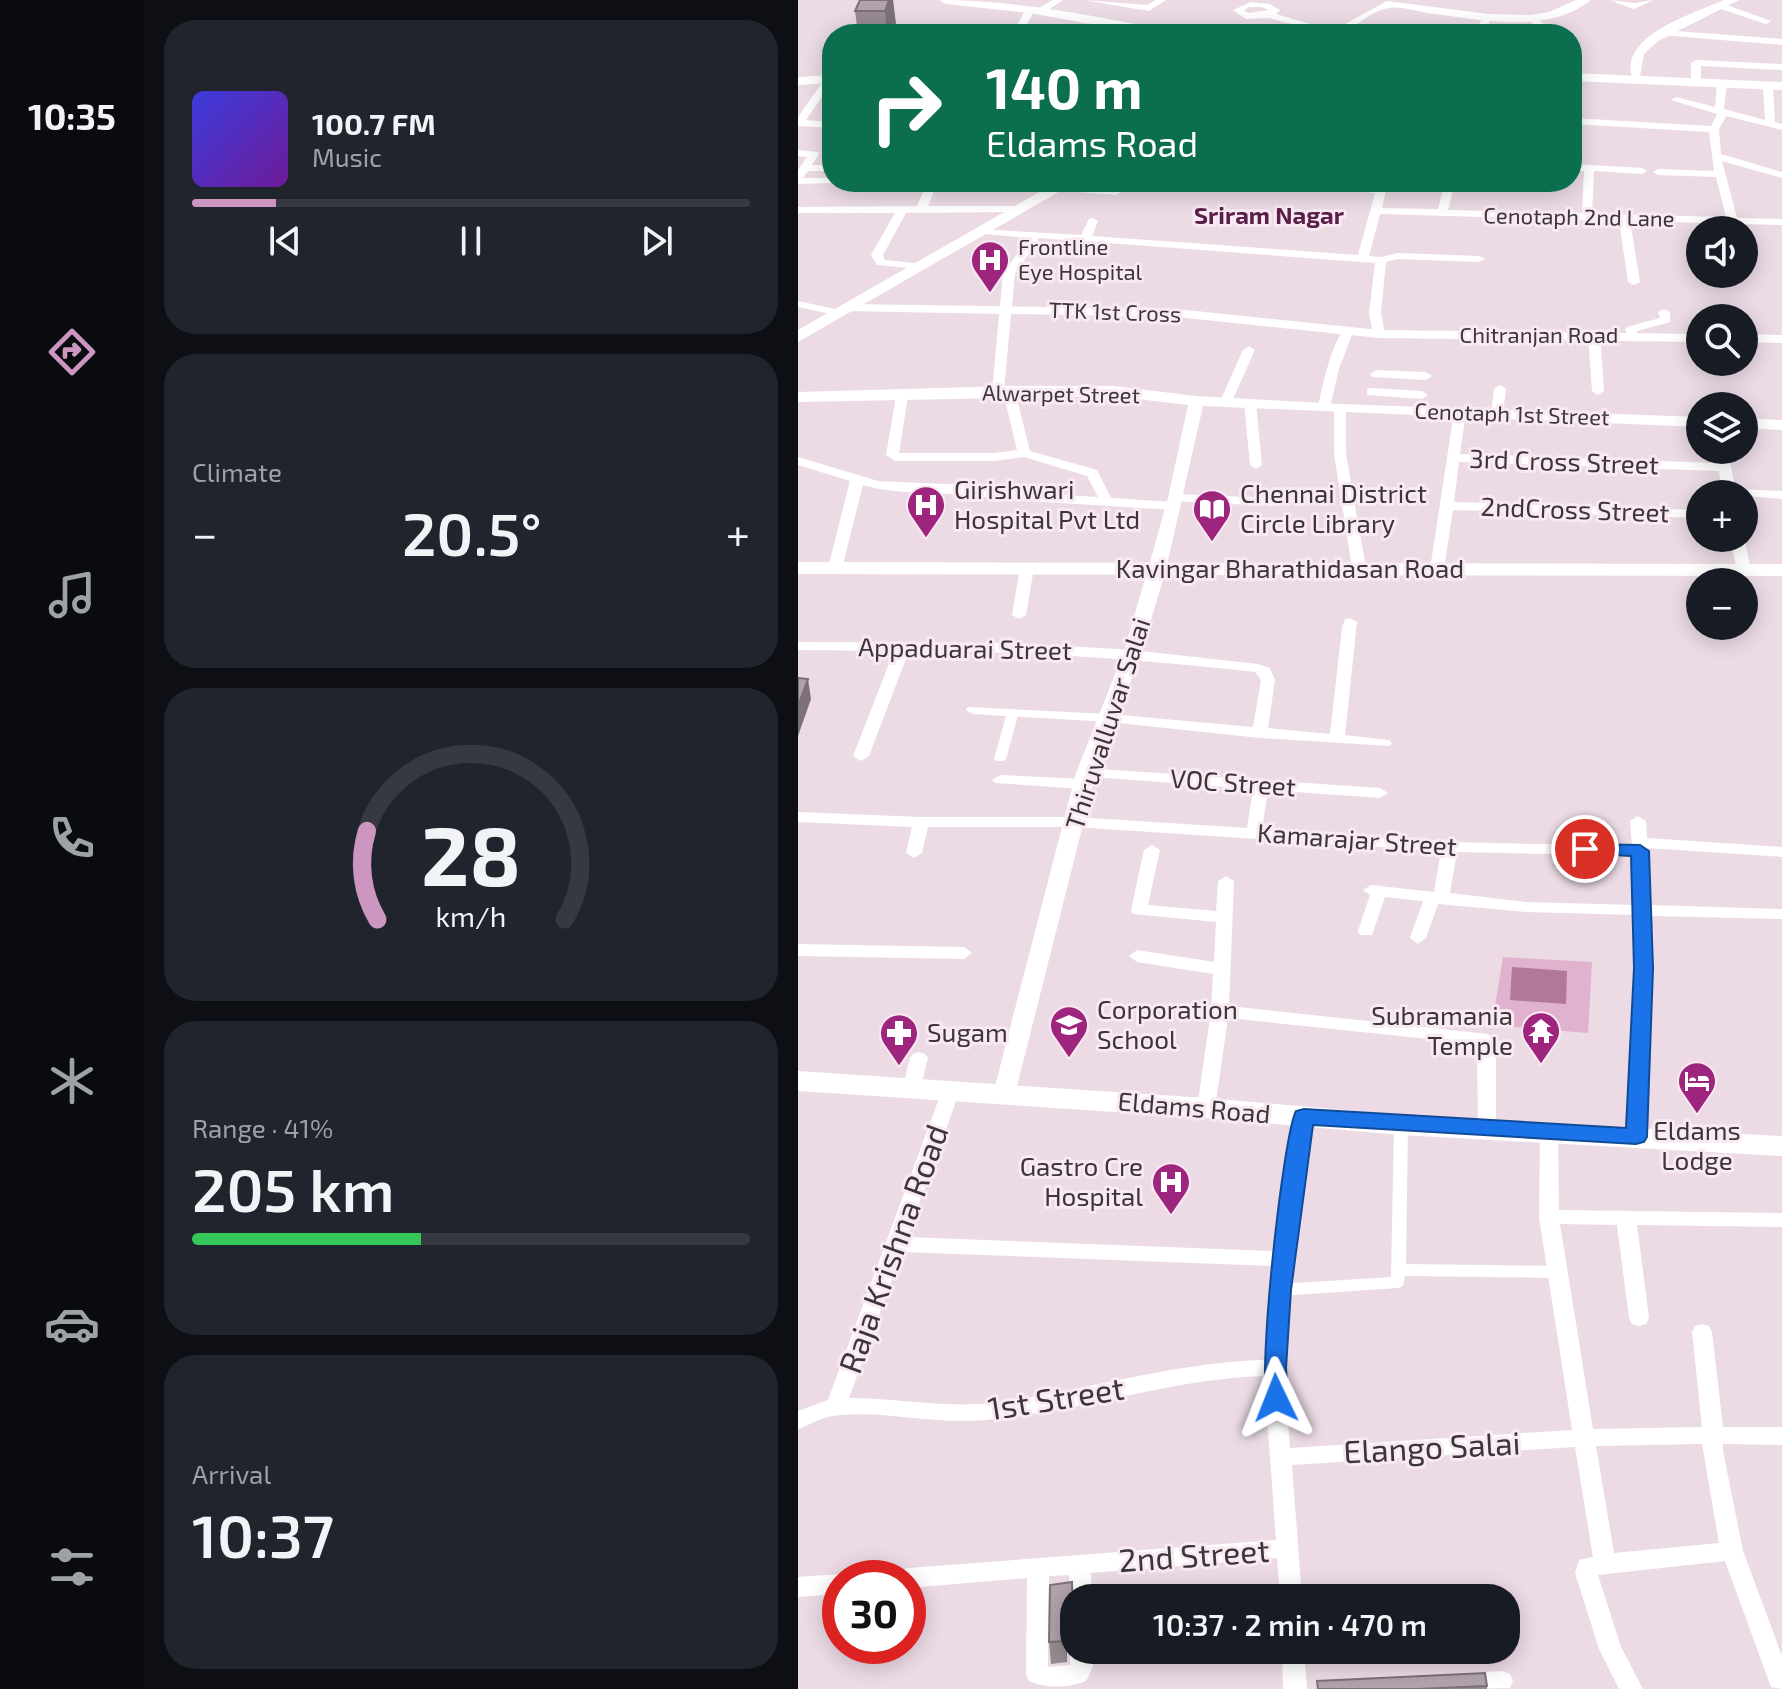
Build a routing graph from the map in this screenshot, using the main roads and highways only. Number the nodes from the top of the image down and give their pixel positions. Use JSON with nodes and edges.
{"nodes":[{"id":1,"x":946,"y":0,"type":"edge"},
{"id":2,"x":974,"y":0,"type":"edge"},
{"id":3,"x":1038,"y":9,"type":"junction"},
{"id":4,"x":1116,"y":24,"type":"edge"},
{"id":5,"x":1121,"y":24,"type":"edge"},
{"id":6,"x":1582,"y":76,"type":"edge"},
{"id":7,"x":1582,"y":76,"type":"edge"},
{"id":8,"x":822,"y":80,"type":"edge"},
{"id":9,"x":798,"y":81,"type":"edge"},
{"id":10,"x":1777,"y":85,"type":"edge"},
{"id":11,"x":1050,"y":192,"type":"edge"},
{"id":12,"x":798,"y":337,"type":"edge"},
{"id":13,"x":798,"y":568,"type":"edge"},
{"id":14,"x":1782,"y":570,"type":"edge"},
{"id":15,"x":798,"y":1081,"type":"edge"},
{"id":16,"x":1782,"y":1146,"type":"edge"}],
"edges":[{"from":1,"to":3,"type":"main road"},
{"from":2,"to":3,"type":"main road"},
{"from":3,"to":4,"type":"main road"},
{"from":3,"to":5,"type":"main road"},
{"from":6,"to":10,"type":"main road"},
{"from":7,"to":10,"type":"main road"},
{"from":8,"to":9,"type":"main road"},
{"from":11,"to":12,"type":"main road"},
{"from":13,"to":14,"type":"main road","name":"Kavingar Bharathidasan Road"},
{"from":15,"to":16,"type":"main road","name":"Eldams Road"}]}
